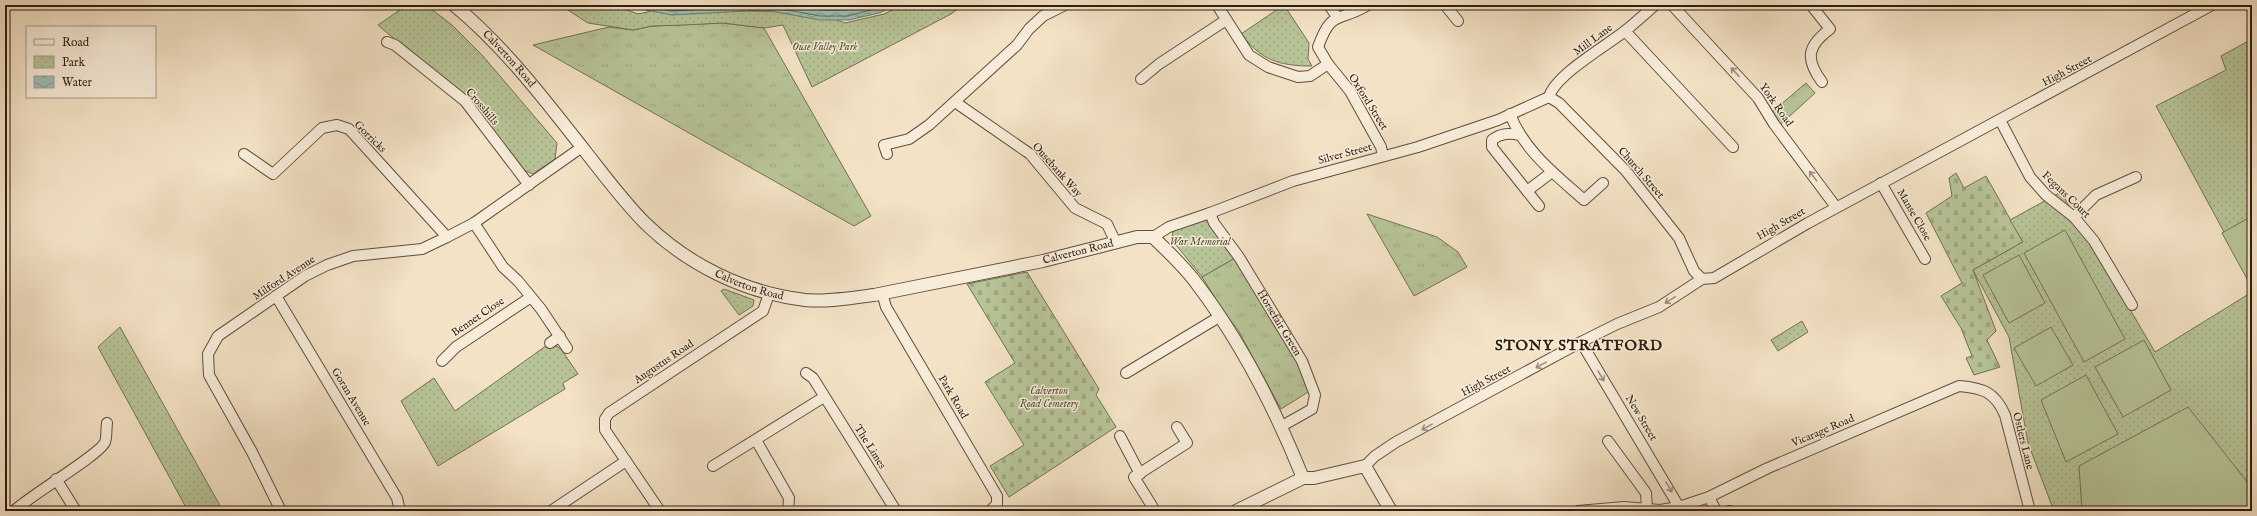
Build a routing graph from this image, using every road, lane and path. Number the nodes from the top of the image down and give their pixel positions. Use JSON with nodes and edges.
{"nodes":[{"id":1,"x":454,"y":5,"type":"edge"},
{"id":2,"x":1065,"y":5,"type":"edge"},
{"id":3,"x":1216,"y":5,"type":"edge"},
{"id":4,"x":1329,"y":5,"type":"edge"},
{"id":5,"x":1368,"y":5,"type":"edge"},
{"id":6,"x":1445,"y":5,"type":"edge"},
{"id":7,"x":1655,"y":5,"type":"edge"},
{"id":8,"x":1672,"y":5,"type":"edge"},
{"id":9,"x":1811,"y":5,"type":"edge"},
{"id":10,"x":2212,"y":5,"type":"edge"},
{"id":11,"x":1337,"y":17,"type":"junction"},
{"id":12,"x":1226,"y":20,"type":"junction"},
{"id":13,"x":1458,"y":21,"type":"dead end"},
{"id":14,"x":1625,"y":31,"type":"junction"},
{"id":15,"x":387,"y":42,"type":"dead end"},
{"id":16,"x":1328,"y":64,"type":"junction"},
{"id":17,"x":1142,"y":79,"type":"dead end"},
{"id":18,"x":1822,"y":82,"type":"dead end"},
{"id":19,"x":1547,"y":98,"type":"junction"},
{"id":20,"x":955,"y":102,"type":"junction"},
{"id":21,"x":1510,"y":114,"type":"junction"},
{"id":22,"x":2000,"y":120,"type":"junction"},
{"id":23,"x":1520,"y":135,"type":"junction"},
{"id":24,"x":884,"y":146,"type":"dead end"},
{"id":25,"x":582,"y":147,"type":"junction"},
{"id":26,"x":1734,"y":147,"type":"dead end"},
{"id":27,"x":244,"y":154,"type":"dead end"},
{"id":28,"x":1383,"y":156,"type":"junction"},
{"id":29,"x":1552,"y":172,"type":"junction"},
{"id":30,"x":2136,"y":177,"type":"dead end"},
{"id":31,"x":1603,"y":183,"type":"dead end"},
{"id":32,"x":1881,"y":183,"type":"junction"},
{"id":33,"x":529,"y":185,"type":"junction"},
{"id":34,"x":1527,"y":191,"type":"junction"},
{"id":35,"x":1539,"y":206,"type":"dead end"},
{"id":36,"x":1836,"y":207,"type":"junction"},
{"id":37,"x":1210,"y":213,"type":"junction"},
{"id":38,"x":2074,"y":217,"type":"junction"},
{"id":39,"x":474,"y":222,"type":"junction"},
{"id":40,"x":447,"y":237,"type":"junction"},
{"id":41,"x":1153,"y":237,"type":"junction"},
{"id":42,"x":1116,"y":243,"type":"junction"},
{"id":43,"x":1926,"y":259,"type":"dead end"},
{"id":44,"x":1702,"y":280,"type":"junction"},
{"id":45,"x":882,"y":293,"type":"junction"},
{"id":46,"x":769,"y":294,"type":"junction"},
{"id":47,"x":276,"y":296,"type":"junction"},
{"id":48,"x":531,"y":297,"type":"junction"},
{"id":49,"x":2132,"y":305,"type":"dead end"},
{"id":50,"x":1219,"y":317,"type":"junction"},
{"id":51,"x":560,"y":336,"type":"junction"},
{"id":52,"x":1581,"y":342,"type":"junction"},
{"id":53,"x":550,"y":343,"type":"dead end"},
{"id":54,"x":567,"y":348,"type":"dead end"},
{"id":55,"x":442,"y":361,"type":"dead end"},
{"id":56,"x":806,"y":373,"type":"dead end"},
{"id":57,"x":1126,"y":373,"type":"dead end"},
{"id":58,"x":1979,"y":388,"type":"joint"},
{"id":59,"x":824,"y":397,"type":"junction"},
{"id":60,"x":107,"y":423,"type":"dead end"},
{"id":61,"x":1282,"y":426,"type":"junction"},
{"id":62,"x":1177,"y":427,"type":"dead end"},
{"id":63,"x":1120,"y":436,"type":"dead end"},
{"id":64,"x":756,"y":440,"type":"junction"},
{"id":65,"x":1608,"y":441,"type":"dead end"},
{"id":66,"x":626,"y":460,"type":"junction"},
{"id":67,"x":713,"y":466,"type":"dead end"},
{"id":68,"x":1365,"y":466,"type":"junction"},
{"id":69,"x":1140,"y":474,"type":"junction"},
{"id":70,"x":1303,"y":478,"type":"junction"},
{"id":71,"x":56,"y":479,"type":"junction"},
{"id":72,"x":1709,"y":497,"type":"junction"},
{"id":73,"x":1679,"y":507,"type":"junction"},
{"id":74,"x":1644,"y":509,"type":"edge"},
{"id":75,"x":789,"y":510,"type":"edge"},
{"id":76,"x":14,"y":511,"type":"edge"},
{"id":77,"x":76,"y":511,"type":"edge"},
{"id":78,"x":281,"y":511,"type":"edge"},
{"id":79,"x":400,"y":511,"type":"edge"},
{"id":80,"x":551,"y":511,"type":"edge"},
{"id":81,"x":660,"y":511,"type":"edge"},
{"id":82,"x":896,"y":511,"type":"edge"},
{"id":83,"x":990,"y":511,"type":"edge"},
{"id":84,"x":1154,"y":511,"type":"edge"},
{"id":85,"x":1236,"y":511,"type":"edge"},
{"id":86,"x":1391,"y":511,"type":"edge"},
{"id":87,"x":1578,"y":511,"type":"edge"},
{"id":88,"x":1716,"y":511,"type":"edge"},
{"id":89,"x":2030,"y":511,"type":"edge"}],
"edges":[{"from":1,"to":25,"type":"street","name":"Calverton Road"},
{"from":2,"to":20,"type":"street"},
{"from":3,"to":12,"type":"street"},
{"from":4,"to":11,"type":"street"},
{"from":5,"to":11,"type":"street"},
{"from":6,"to":13,"type":"street"},
{"from":7,"to":14,"type":"street","name":"Mill Lane"},
{"from":36,"to":8,"type":"street","name":"York Road","one_way":true},
{"from":9,"to":18,"type":"street"},
{"from":10,"to":22,"type":"street","name":"High Street"},
{"from":11,"to":16,"type":"street","name":"Oxford Street"},
{"from":12,"to":16,"type":"street"},
{"from":12,"to":17,"type":"street"},
{"from":14,"to":19,"type":"street","name":"Mill Lane"},
{"from":14,"to":26,"type":"street"},
{"from":15,"to":33,"type":"street","name":"Crosshills"},
{"from":16,"to":28,"type":"street","name":"Oxford Street"},
{"from":19,"to":21,"type":"street","name":"Silver Street"},
{"from":19,"to":44,"type":"street","name":"Church Street"},
{"from":20,"to":24,"type":"street"},
{"from":20,"to":42,"type":"street","name":"Ousebank Way"},
{"from":21,"to":23,"type":"street"},
{"from":21,"to":28,"type":"street","name":"Silver Street"},
{"from":22,"to":32,"type":"street","name":"High Street"},
{"from":22,"to":38,"type":"street","name":"Fegans Court"},
{"from":23,"to":29,"type":"street"},
{"from":23,"to":34,"type":"street"},
{"from":25,"to":33,"type":"street","name":"Milford Avenue"},
{"from":25,"to":46,"type":"street","name":"Calverton Road"},
{"from":27,"to":40,"type":"street","name":"Gorricks"},
{"from":28,"to":37,"type":"street","name":"Silver Street"},
{"from":29,"to":31,"type":"street"},
{"from":29,"to":34,"type":"street"},
{"from":30,"to":38,"type":"street"},
{"from":32,"to":36,"type":"street","name":"High Street"},
{"from":32,"to":43,"type":"street","name":"Manse Close"},
{"from":33,"to":39,"type":"street","name":"Milford Avenue"},
{"from":34,"to":35,"type":"street"},
{"from":36,"to":44,"type":"street","name":"High Street"},
{"from":37,"to":41,"type":"street","name":"Silver Street"},
{"from":37,"to":61,"type":"street","name":"Horsefair Green"},
{"from":38,"to":49,"type":"street","name":"Fegans Court"},
{"from":39,"to":40,"type":"street","name":"Milford Avenue"},
{"from":39,"to":48,"type":"street"},
{"from":40,"to":47,"type":"street","name":"Milford Avenue"},
{"from":41,"to":42,"type":"street","name":"Calverton Road"},
{"from":41,"to":50,"type":"street"},
{"from":42,"to":45,"type":"street","name":"Calverton Road"},
{"from":44,"to":52,"type":"street","name":"High Street","one_way":true},
{"from":45,"to":46,"type":"street","name":"Calverton Road"},
{"from":45,"to":83,"type":"street","name":"Park Road"},
{"from":46,"to":66,"type":"street","name":"Augustus Road"},
{"from":47,"to":78,"type":"street","name":"Milford Avenue"},
{"from":47,"to":79,"type":"street","name":"Goran Avenue"},
{"from":48,"to":51,"type":"street"},
{"from":48,"to":55,"type":"street","name":"Bennet Close"},
{"from":50,"to":57,"type":"street"},
{"from":50,"to":61,"type":"street"},
{"from":51,"to":53,"type":"street"},
{"from":51,"to":54,"type":"street"},
{"from":52,"to":68,"type":"street","name":"High Street","one_way":true},
{"from":52,"to":73,"type":"street","name":"New Street","one_way":true},
{"from":56,"to":59,"type":"street","name":"The Limes"},
{"from":58,"to":72,"type":"street","name":"Vicarage Road"},
{"from":58,"to":89,"type":"street","name":"Ostlers Lane"},
{"from":59,"to":64,"type":"street"},
{"from":59,"to":82,"type":"street","name":"The Limes"},
{"from":60,"to":71,"type":"street"},
{"from":61,"to":70,"type":"street"},
{"from":62,"to":69,"type":"street"},
{"from":63,"to":69,"type":"street"},
{"from":64,"to":67,"type":"street"},
{"from":64,"to":75,"type":"street"},
{"from":65,"to":74,"type":"street"},
{"from":66,"to":80,"type":"street"},
{"from":66,"to":81,"type":"street","name":"Augustus Road"},
{"from":68,"to":70,"type":"street"},
{"from":68,"to":86,"type":"street"},
{"from":69,"to":84,"type":"street"},
{"from":70,"to":85,"type":"street"},
{"from":71,"to":76,"type":"street"},
{"from":71,"to":77,"type":"street"},
{"from":72,"to":73,"type":"street","name":"Vicarage Road"},
{"from":72,"to":88,"type":"street"},
{"from":73,"to":74,"type":"street","name":"Vicarage Road"},
{"from":74,"to":87,"type":"street","name":"Vicarage Road"}]}
